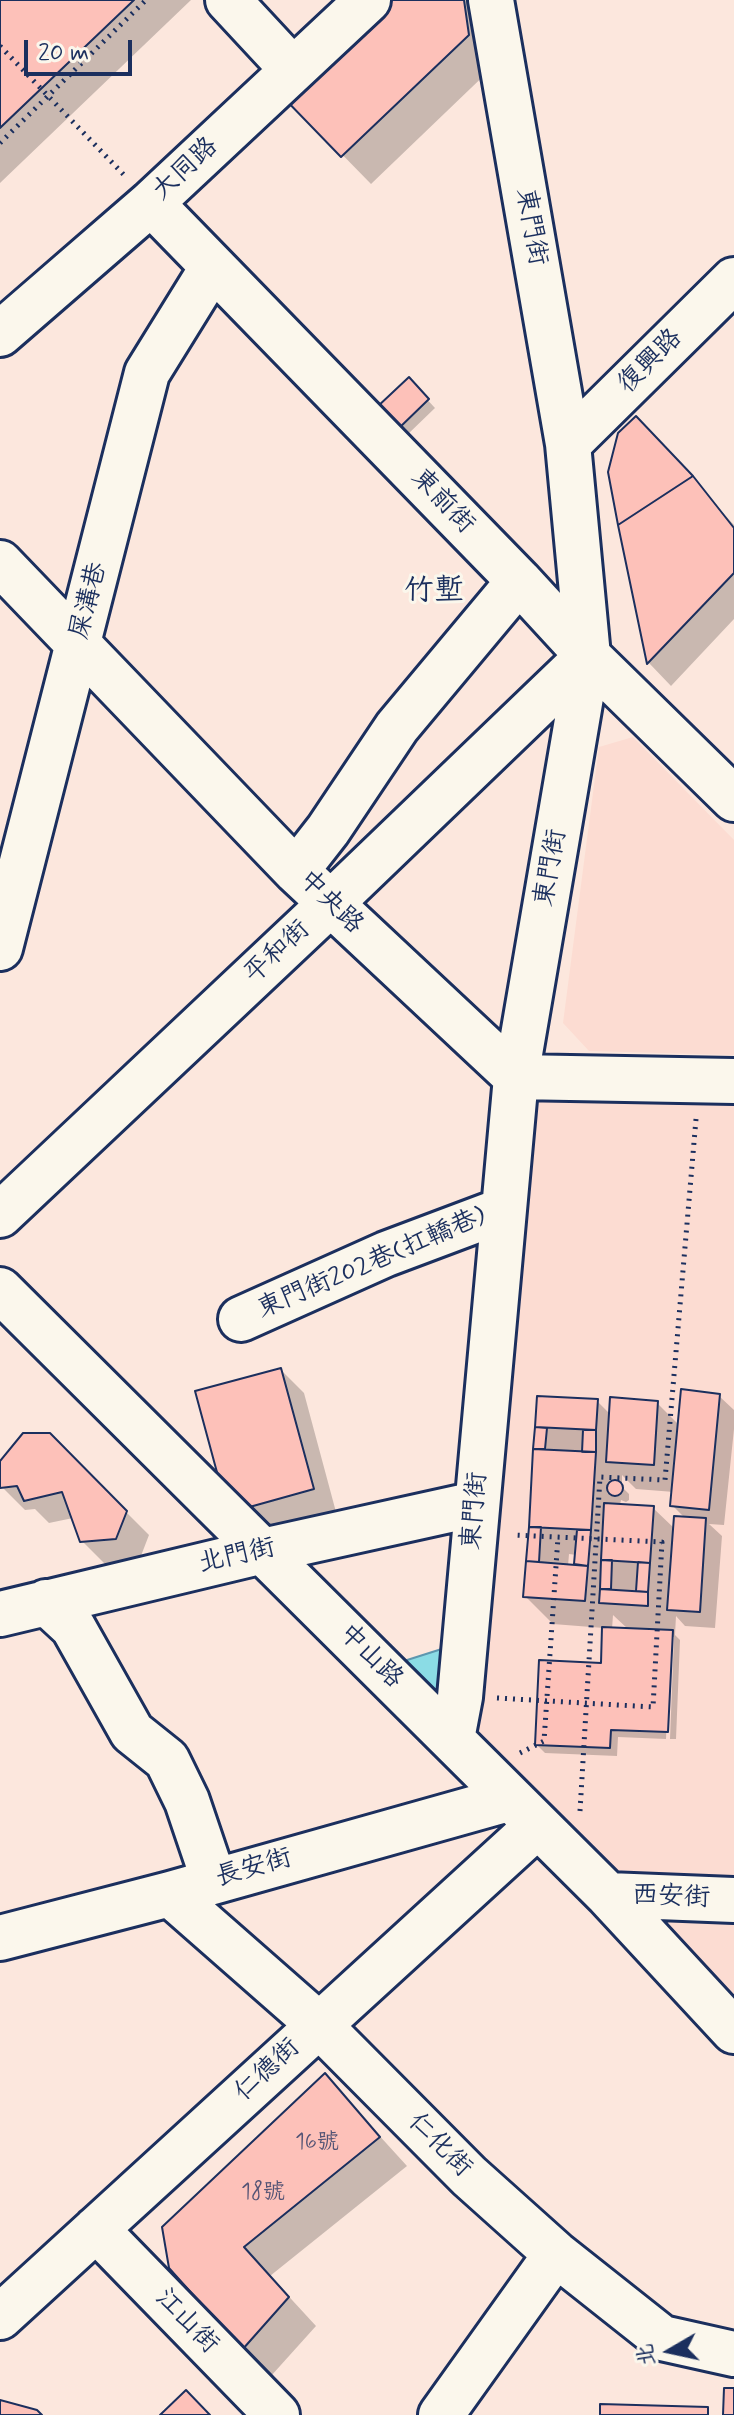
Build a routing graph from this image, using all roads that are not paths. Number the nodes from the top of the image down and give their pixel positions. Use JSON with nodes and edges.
{"nodes":[{"id":1,"x":228,"y":0,"type":"edge"},
{"id":2,"x":368,"y":0,"type":"edge"},
{"id":3,"x":491,"y":0,"type":"edge"},
{"id":4,"x":293,"y":70,"type":"junction"},
{"id":5,"x":151,"y":203,"type":"junction"},
{"id":6,"x":212,"y":268,"type":"junction"},
{"id":7,"x":734,"y":280,"type":"edge"},
{"id":8,"x":0,"y":334,"type":"edge"},
{"id":9,"x":568,"y":444,"type":"junction"},
{"id":10,"x":0,"y":563,"type":"edge"},
{"id":11,"x":519,"y":581,"type":"junction"},
{"id":12,"x":80,"y":644,"type":"junction"},
{"id":13,"x":588,"y":656,"type":"junction"},
{"id":14,"x":734,"y":799,"type":"edge"},
{"id":15,"x":296,"y":871,"type":"junction"},
{"id":16,"x":330,"y":904,"type":"junction"},
{"id":17,"x":0,"y":948,"type":"edge"},
{"id":18,"x":516,"y":1077,"type":"junction"},
{"id":19,"x":717,"y":1081,"type":"edge"},
{"id":20,"x":503,"y":1210,"type":"junction"},
{"id":21,"x":0,"y":1215,"type":"edge"},
{"id":22,"x":0,"y":1290,"type":"edge"},
{"id":23,"x":241,"y":1319,"type":"dead end"},
{"id":24,"x":475,"y":1518,"type":"junction"},
{"id":25,"x":263,"y":1551,"type":"junction"},
{"id":26,"x":46,"y":1602,"type":"junction"},
{"id":27,"x":0,"y":1614,"type":"edge"},
{"id":28,"x":452,"y":1739,"type":"junction"},
{"id":29,"x":509,"y":1798,"type":"junction"},
{"id":30,"x":211,"y":1881,"type":"junction"},
{"id":31,"x":170,"y":1894,"type":"junction"},
{"id":32,"x":608,"y":1895,"type":"junction"},
{"id":33,"x":734,"y":1900,"type":"edge"},
{"id":34,"x":0,"y":1938,"type":"edge"},
{"id":35,"x":318,"y":2024,"type":"junction"},
{"id":36,"x":734,"y":2031,"type":"edge"},
{"id":37,"x":96,"y":2229,"type":"junction"},
{"id":38,"x":556,"y":2254,"type":"junction"},
{"id":39,"x":0,"y":2317,"type":"edge"},
{"id":40,"x":734,"y":2354,"type":"edge"},
{"id":41,"x":277,"y":2415,"type":"edge"},
{"id":42,"x":441,"y":2415,"type":"edge"}],
"edges":[{"from":1,"to":4,"type":"street"},
{"from":2,"to":4,"type":"street","name":"大同路"},
{"from":3,"to":9,"type":"street","name":"東門街"},
{"from":4,"to":5,"type":"street","name":"大同路"},
{"from":5,"to":6,"type":"street","name":"東前街"},
{"from":5,"to":8,"type":"street","name":"大同路"},
{"from":6,"to":11,"type":"street","name":"東前街"},
{"from":6,"to":12,"type":"street","name":"屎溝巷"},
{"from":7,"to":9,"type":"street","name":"復興路"},
{"from":9,"to":13,"type":"street","name":"東門街"},
{"from":10,"to":12,"type":"street","name":"中央路"},
{"from":11,"to":13,"type":"street","name":"東前街"},
{"from":11,"to":15,"type":"street"},
{"from":12,"to":15,"type":"street","name":"中央路"},
{"from":12,"to":17,"type":"street","name":"屎溝巷"},
{"from":13,"to":14,"type":"street","name":"東前街"},
{"from":13,"to":16,"type":"street","name":"平和街"},
{"from":13,"to":18,"type":"street","name":"東門街"},
{"from":15,"to":16,"type":"street","name":"中央路"},
{"from":16,"to":18,"type":"street","name":"中央路"},
{"from":16,"to":21,"type":"street","name":"平和街"},
{"from":18,"to":19,"type":"street"},
{"from":18,"to":20,"type":"street","name":"東門街"},
{"from":20,"to":23,"type":"street","name":"東門街202巷(扛轎巷)"},
{"from":20,"to":24,"type":"street","name":"東門街"},
{"from":22,"to":25,"type":"street","name":"中山路"},
{"from":24,"to":25,"type":"street","name":"北門街"},
{"from":24,"to":28,"type":"street","name":"東門街"},
{"from":25,"to":26,"type":"street","name":"北門街"},
{"from":25,"to":28,"type":"street","name":"中山路"},
{"from":26,"to":27,"type":"street","name":"北門街"},
{"from":26,"to":30,"type":"street"},
{"from":28,"to":29,"type":"street","name":"中山路"},
{"from":29,"to":30,"type":"street","name":"長安街"},
{"from":29,"to":32,"type":"street","name":"中山路"},
{"from":29,"to":35,"type":"street","name":"仁德街"},
{"from":30,"to":31,"type":"street","name":"長安街"},
{"from":31,"to":34,"type":"street","name":"長安街"},
{"from":31,"to":35,"type":"street","name":"仁化街"},
{"from":32,"to":33,"type":"street","name":"西安街"},
{"from":32,"to":36,"type":"street","name":"中山路"},
{"from":35,"to":37,"type":"street","name":"仁德街"},
{"from":35,"to":38,"type":"street","name":"仁化街"},
{"from":37,"to":39,"type":"street","name":"仁德街"},
{"from":37,"to":41,"type":"street","name":"江山街"},
{"from":38,"to":40,"type":"street","name":"仁化街"},
{"from":38,"to":42,"type":"street"}]}
